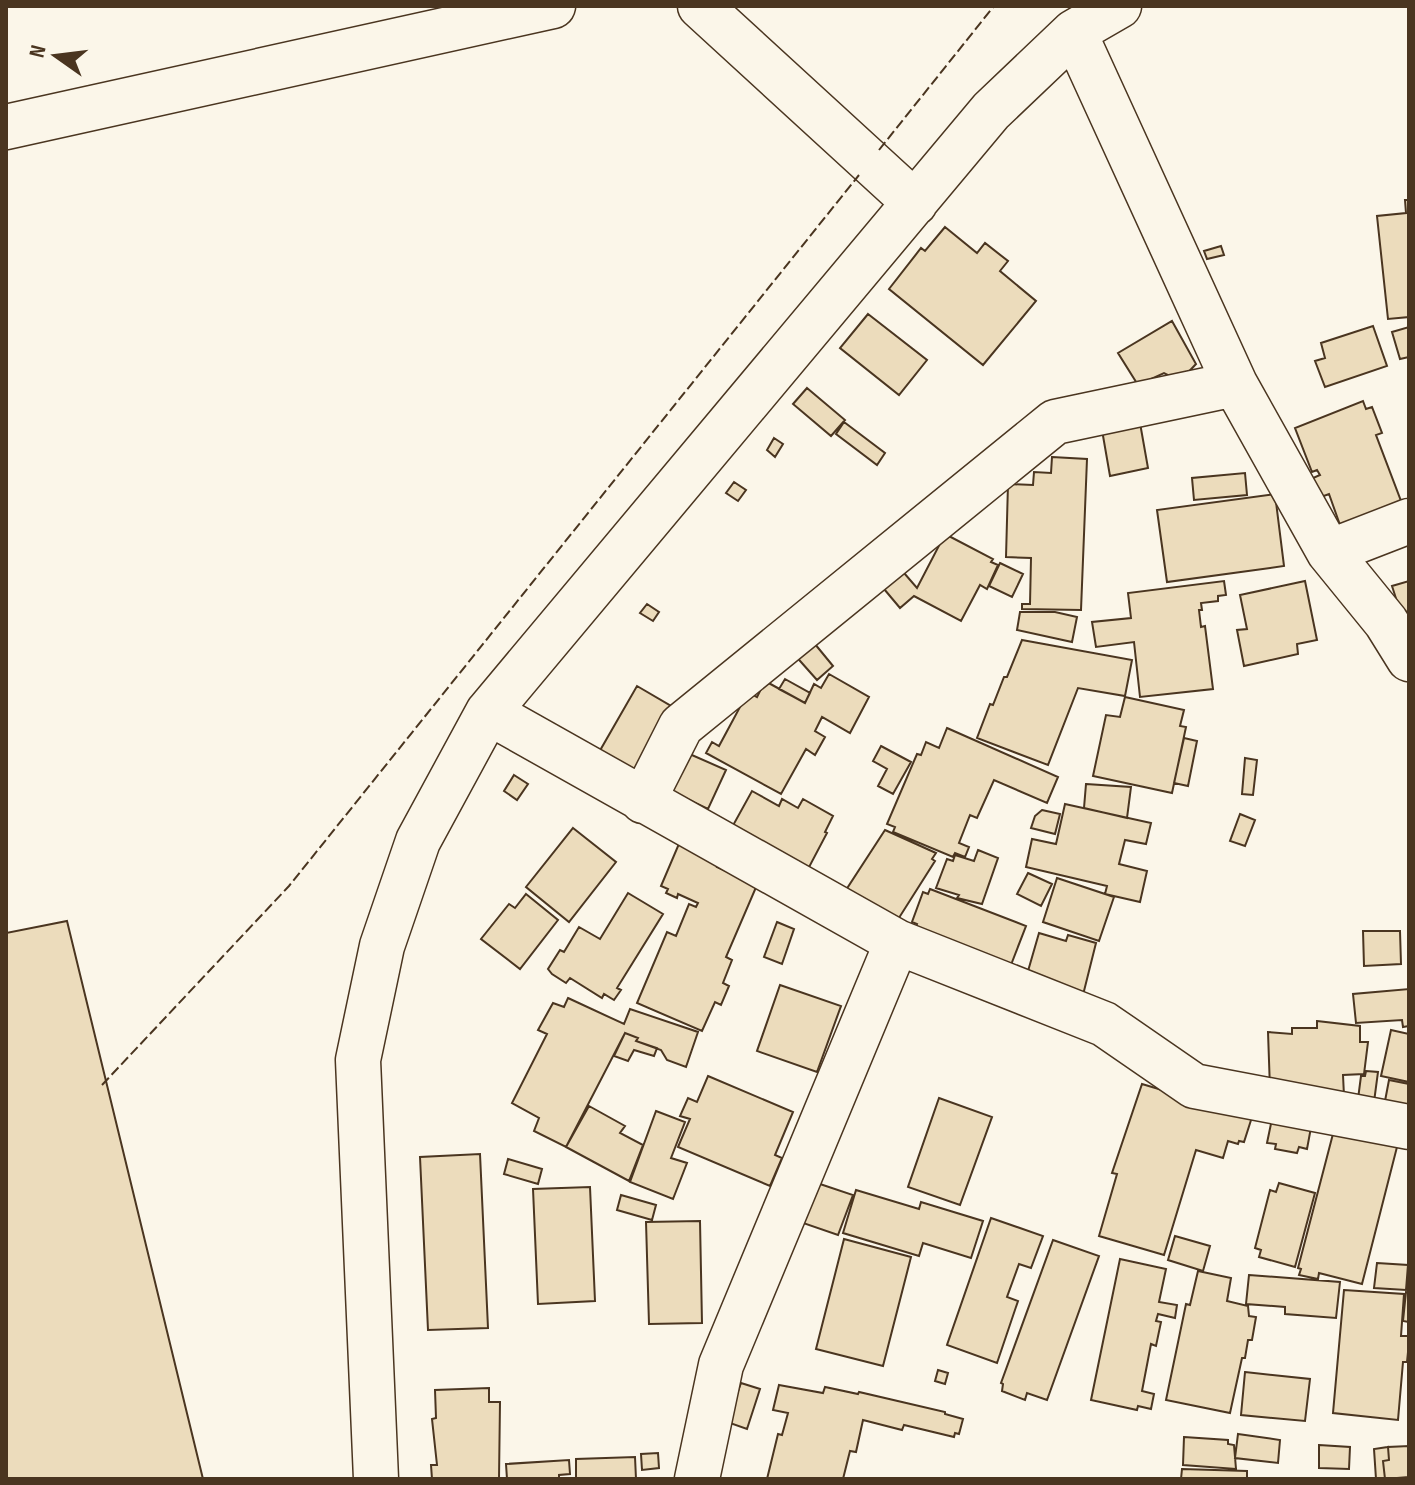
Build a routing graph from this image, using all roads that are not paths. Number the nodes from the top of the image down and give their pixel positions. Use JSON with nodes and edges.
{"nodes":[{"id":1,"x":553,"y":6,"type":"edge"},
{"id":2,"x":700,"y":6,"type":"edge"},
{"id":3,"x":1119,"y":6,"type":"edge"},
{"id":4,"x":1074,"y":32,"type":"junction"},
{"id":5,"x":6,"y":127,"type":"edge"},
{"id":6,"x":915,"y":203,"type":"junction"},
{"id":7,"x":1235,"y":384,"type":"junction"},
{"id":8,"x":1409,"y":521,"type":"edge"},
{"id":9,"x":1329,"y":552,"type":"junction"},
{"id":10,"x":1409,"y":659,"type":"edge"},
{"id":11,"x":488,"y":712,"type":"junction"},
{"id":12,"x":643,"y":801,"type":"junction"},
{"id":13,"x":897,"y":942,"type":"junction"},
{"id":14,"x":1409,"y":1127,"type":"edge"},
{"id":15,"x":376,"y":1479,"type":"edge"},
{"id":16,"x":697,"y":1479,"type":"edge"}],
"edges":[{"from":1,"to":5,"type":"street"},
{"from":2,"to":6,"type":"street"},
{"from":3,"to":4,"type":"street"},
{"from":4,"to":6,"type":"street"},
{"from":4,"to":7,"type":"street"},
{"from":6,"to":11,"type":"street"},
{"from":7,"to":9,"type":"street"},
{"from":7,"to":12,"type":"street"},
{"from":8,"to":9,"type":"street"},
{"from":9,"to":10,"type":"street"},
{"from":11,"to":12,"type":"street"},
{"from":11,"to":15,"type":"street"},
{"from":12,"to":13,"type":"street"},
{"from":13,"to":14,"type":"street"},
{"from":13,"to":16,"type":"street"}]}
